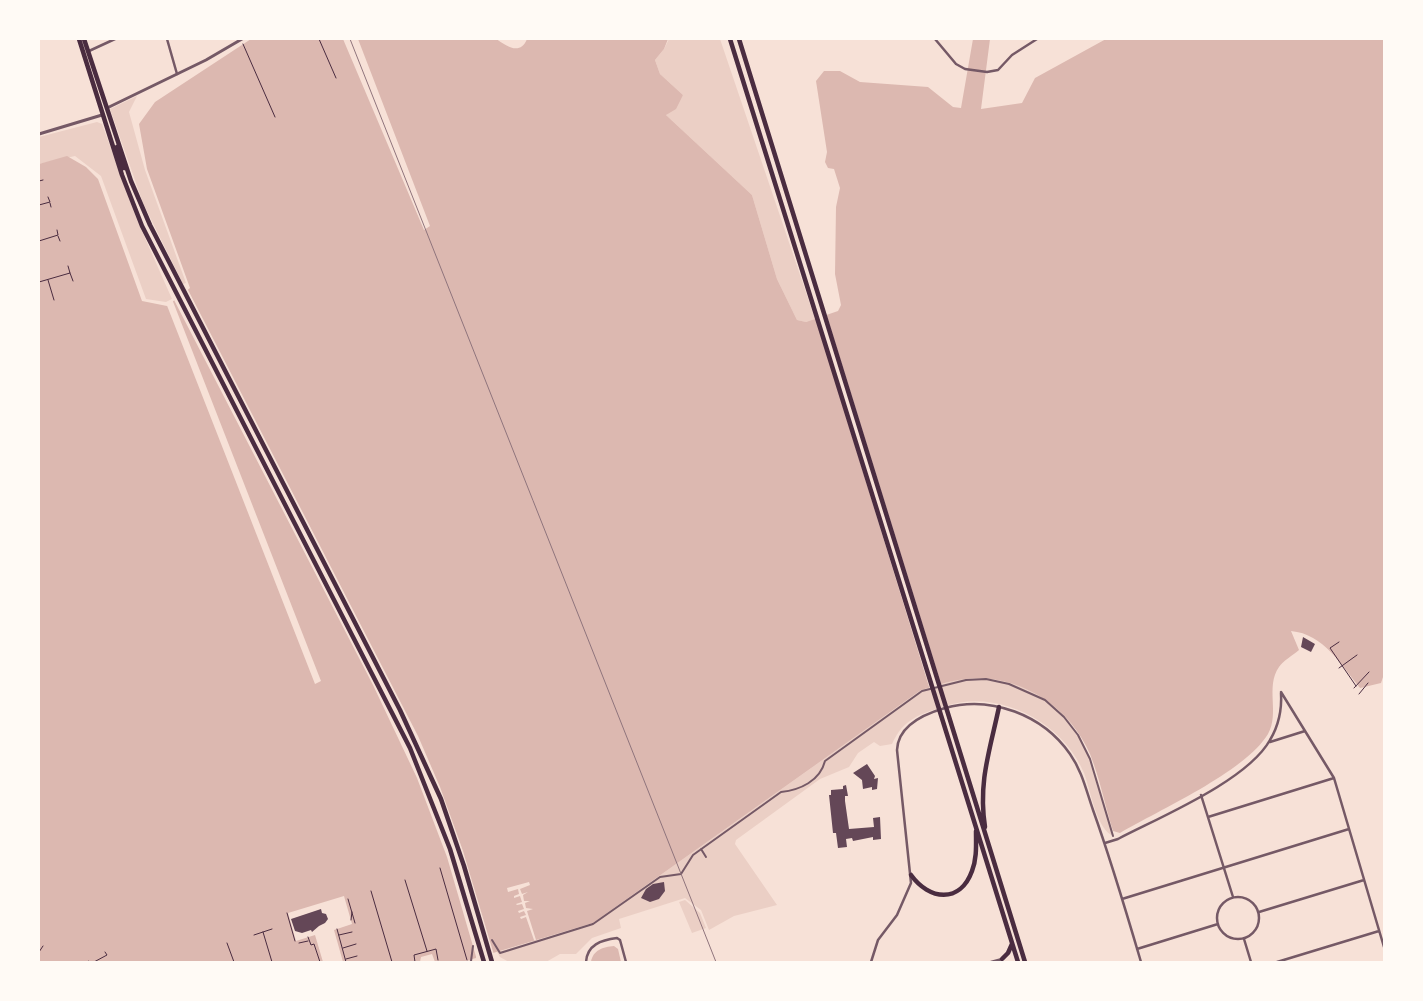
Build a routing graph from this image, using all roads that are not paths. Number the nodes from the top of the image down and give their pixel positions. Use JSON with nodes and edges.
{"nodes":[{"id":1,"x":79,"y":39,"type":"edge"},
{"id":2,"x":84,"y":39,"type":"edge"},
{"id":3,"x":115,"y":39,"type":"edge"},
{"id":4,"x":167,"y":39,"type":"edge"},
{"id":5,"x":242,"y":39,"type":"edge"},
{"id":6,"x":730,"y":39,"type":"edge"},
{"id":7,"x":739,"y":39,"type":"edge"},
{"id":8,"x":935,"y":39,"type":"edge"},
{"id":9,"x":1037,"y":39,"type":"edge"},
{"id":10,"x":88,"y":52,"type":"junction"},
{"id":11,"x":83,"y":54,"type":"junction"},
{"id":12,"x":88,"y":74,"type":"junction"},
{"id":13,"x":177,"y":74,"type":"junction"},
{"id":14,"x":759,"y":103,"type":"junction"},
{"id":15,"x":751,"y":106,"type":"junction"},
{"id":16,"x":107,"y":108,"type":"junction"},
{"id":17,"x":102,"y":115,"type":"junction"},
{"id":18,"x":39,"y":134,"type":"edge"},
{"id":19,"x":131,"y":181,"type":"junction"},
{"id":20,"x":999,"y":707,"type":"junction"},
{"id":21,"x":1305,"y":731,"type":"junction"},
{"id":22,"x":1270,"y":742,"type":"junction"},
{"id":23,"x":1334,"y":778,"type":"junction"},
{"id":24,"x":1201,"y":795,"type":"junction"},
{"id":25,"x":1208,"y":817,"type":"junction"},
{"id":26,"x":976,"y":825,"type":"junction"},
{"id":27,"x":1349,"y":829,"type":"junction"},
{"id":28,"x":1113,"y":836,"type":"dead end"},
{"id":29,"x":987,"y":843,"type":"junction"},
{"id":30,"x":1106,"y":843,"type":"junction"},
{"id":31,"x":701,"y":849,"type":"junction"},
{"id":32,"x":706,"y":857,"type":"dead end"},
{"id":33,"x":1223,"y":868,"type":"junction"},
{"id":34,"x":911,"y":875,"type":"junction"},
{"id":35,"x":1364,"y":880,"type":"junction"},
{"id":36,"x":1232,"y":897,"type":"junction"},
{"id":37,"x":1122,"y":899,"type":"junction"},
{"id":38,"x":1259,"y":912,"type":"junction"},
{"id":39,"x":1218,"y":924,"type":"junction"},
{"id":40,"x":1380,"y":931,"type":"junction"},
{"id":41,"x":1244,"y":938,"type":"junction"},
{"id":42,"x":492,"y":940,"type":"dead end"},
{"id":43,"x":1012,"y":943,"type":"junction"},
{"id":44,"x":473,"y":946,"type":"dead end"},
{"id":45,"x":1384,"y":947,"type":"edge"},
{"id":46,"x":1137,"y":949,"type":"junction"},
{"id":47,"x":1002,"y":959,"type":"joint"},
{"id":48,"x":491,"y":960,"type":"edge"},
{"id":49,"x":471,"y":961,"type":"dead end"},
{"id":50,"x":483,"y":961,"type":"edge"},
{"id":51,"x":586,"y":962,"type":"edge"},
{"id":52,"x":626,"y":962,"type":"edge"},
{"id":53,"x":871,"y":962,"type":"edge"},
{"id":54,"x":991,"y":962,"type":"edge"},
{"id":55,"x":1018,"y":962,"type":"edge"},
{"id":56,"x":1025,"y":962,"type":"edge"},
{"id":57,"x":1141,"y":962,"type":"edge"},
{"id":58,"x":1251,"y":962,"type":"edge"},
{"id":59,"x":1276,"y":962,"type":"edge"}],
"edges":[{"from":1,"to":11,"type":"main road"},
{"from":2,"to":10,"type":"main road"},
{"from":3,"to":10,"type":"street"},
{"from":4,"to":13,"type":"street"},
{"from":5,"to":13,"type":"street"},
{"from":6,"to":15,"type":"main road"},
{"from":7,"to":14,"type":"main road"},
{"from":8,"to":9,"type":"street"},
{"from":10,"to":11,"type":"street"},
{"from":10,"to":16,"type":"main road"},
{"from":11,"to":12,"type":"main road"},
{"from":12,"to":16,"type":"main road"},
{"from":12,"to":17,"type":"main road"},
{"from":13,"to":16,"type":"street"},
{"from":14,"to":15,"type":"street"},
{"from":14,"to":29,"type":"main road"},
{"from":15,"to":26,"type":"main road"},
{"from":16,"to":19,"type":"main road"},
{"from":17,"to":18,"type":"street"},
{"from":17,"to":19,"type":"main road"},
{"from":17,"to":50,"type":"main road"},
{"from":19,"to":48,"type":"main road"},
{"from":20,"to":29,"type":"main road"},
{"from":20,"to":30,"type":"street"},
{"from":20,"to":34,"type":"street"},
{"from":21,"to":22,"type":"street"},
{"from":21,"to":22,"type":"street"},
{"from":21,"to":23,"type":"street"},
{"from":22,"to":24,"type":"street"},
{"from":23,"to":25,"type":"street"},
{"from":23,"to":27,"type":"street"},
{"from":24,"to":25,"type":"street"},
{"from":24,"to":30,"type":"street"},
{"from":25,"to":33,"type":"street"},
{"from":26,"to":34,"type":"main road"},
{"from":26,"to":43,"type":"main road"},
{"from":27,"to":33,"type":"street"},
{"from":27,"to":35,"type":"street"},
{"from":28,"to":31,"type":"street"},
{"from":29,"to":56,"type":"main road"},
{"from":30,"to":37,"type":"street"},
{"from":31,"to":32,"type":"street"},
{"from":31,"to":42,"type":"street"},
{"from":33,"to":36,"type":"street"},
{"from":33,"to":37,"type":"street"},
{"from":34,"to":53,"type":"street"},
{"from":35,"to":38,"type":"street"},
{"from":35,"to":40,"type":"street"},
{"from":36,"to":38,"type":"street"},
{"from":36,"to":39,"type":"street"},
{"from":37,"to":46,"type":"street"},
{"from":38,"to":41,"type":"street"},
{"from":39,"to":41,"type":"street"},
{"from":39,"to":46,"type":"street"},
{"from":40,"to":45,"type":"street"},
{"from":40,"to":59,"type":"street"},
{"from":41,"to":58,"type":"street"},
{"from":43,"to":47,"type":"main road"},
{"from":43,"to":55,"type":"main road"},
{"from":44,"to":49,"type":"street"},
{"from":46,"to":57,"type":"street"},
{"from":47,"to":54,"type":"street"},
{"from":51,"to":52,"type":"street"}]}
